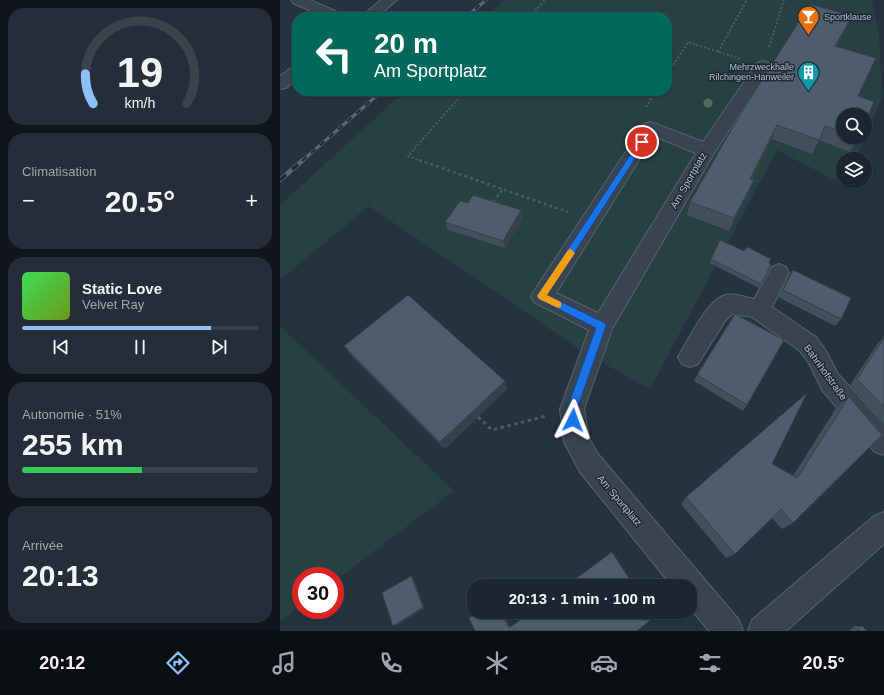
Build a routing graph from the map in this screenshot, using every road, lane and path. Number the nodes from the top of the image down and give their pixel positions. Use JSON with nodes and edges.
{"nodes":[{"id":1,"x":298,"y":0,"type":"edge"},
{"id":2,"x":390,"y":0,"type":"edge"},
{"id":3,"x":545,"y":0,"type":"edge"},
{"id":4,"x":747,"y":0,"type":"edge"},
{"id":5,"x":784,"y":0,"type":"edge"},
{"id":6,"x":326,"y":12,"type":"edge"},
{"id":7,"x":374,"y":12,"type":"edge"},
{"id":8,"x":534,"y":12,"type":"edge"},
{"id":9,"x":769,"y":46,"type":"dead end"},
{"id":10,"x":718,"y":52,"type":"junction"},
{"id":11,"x":763,"y":66,"type":"joint"},
{"id":12,"x":672,"y":67,"type":"edge"},
{"id":13,"x":292,"y":75,"type":"edge"},
{"id":14,"x":280,"y":84,"type":"edge"},
{"id":15,"x":461,"y":96,"type":"edge"},
{"id":16,"x":707,"y":150,"type":"junction"},
{"id":17,"x":503,"y":189,"type":"junction"},
{"id":18,"x":493,"y":202,"type":"edge"},
{"id":19,"x":592,"y":220,"type":"junction"},
{"id":20,"x":778,"y":273,"type":"dead end"},
{"id":21,"x":760,"y":310,"type":"junction"},
{"id":22,"x":602,"y":326,"type":"junction"},
{"id":23,"x":690,"y":357,"type":"dead end"},
{"id":24,"x":572,"y":409,"type":"junction"},
{"id":25,"x":478,"y":417,"type":"edge"},
{"id":26,"x":884,"y":443,"type":"edge"},
{"id":27,"x":884,"y":526,"type":"edge"},
{"id":28,"x":728,"y":631,"type":"edge"},
{"id":29,"x":763,"y":631,"type":"edge"}],
"edges":[{"from":1,"to":6,"type":"street"},
{"from":2,"to":7,"type":"street"},
{"from":3,"to":8,"type":"path"},
{"from":4,"to":10,"type":"path"},
{"from":5,"to":9,"type":"path"},
{"from":10,"to":11,"type":"path"},
{"from":10,"to":12,"type":"path"},
{"from":11,"to":16,"type":"street"},
{"from":13,"to":14,"type":"street"},
{"from":15,"to":17,"type":"path"},
{"from":16,"to":19,"type":"street","name":"Am Sportplatz"},
{"from":16,"to":22,"type":"street","name":"Am Sportplatz"},
{"from":17,"to":18,"type":"path"},
{"from":17,"to":19,"type":"path"},
{"from":19,"to":22,"type":"street","name":"Am Sportplatz"},
{"from":20,"to":21,"type":"street"},
{"from":21,"to":23,"type":"street","name":"Bahnhofstraße"},
{"from":21,"to":26,"type":"street","name":"Bahnhofstraße"},
{"from":22,"to":24,"type":"street","name":"Am Sportplatz"},
{"from":24,"to":25,"type":"path"},
{"from":24,"to":28,"type":"street","name":"Am Sportplatz"},
{"from":27,"to":29,"type":"street"}]}
